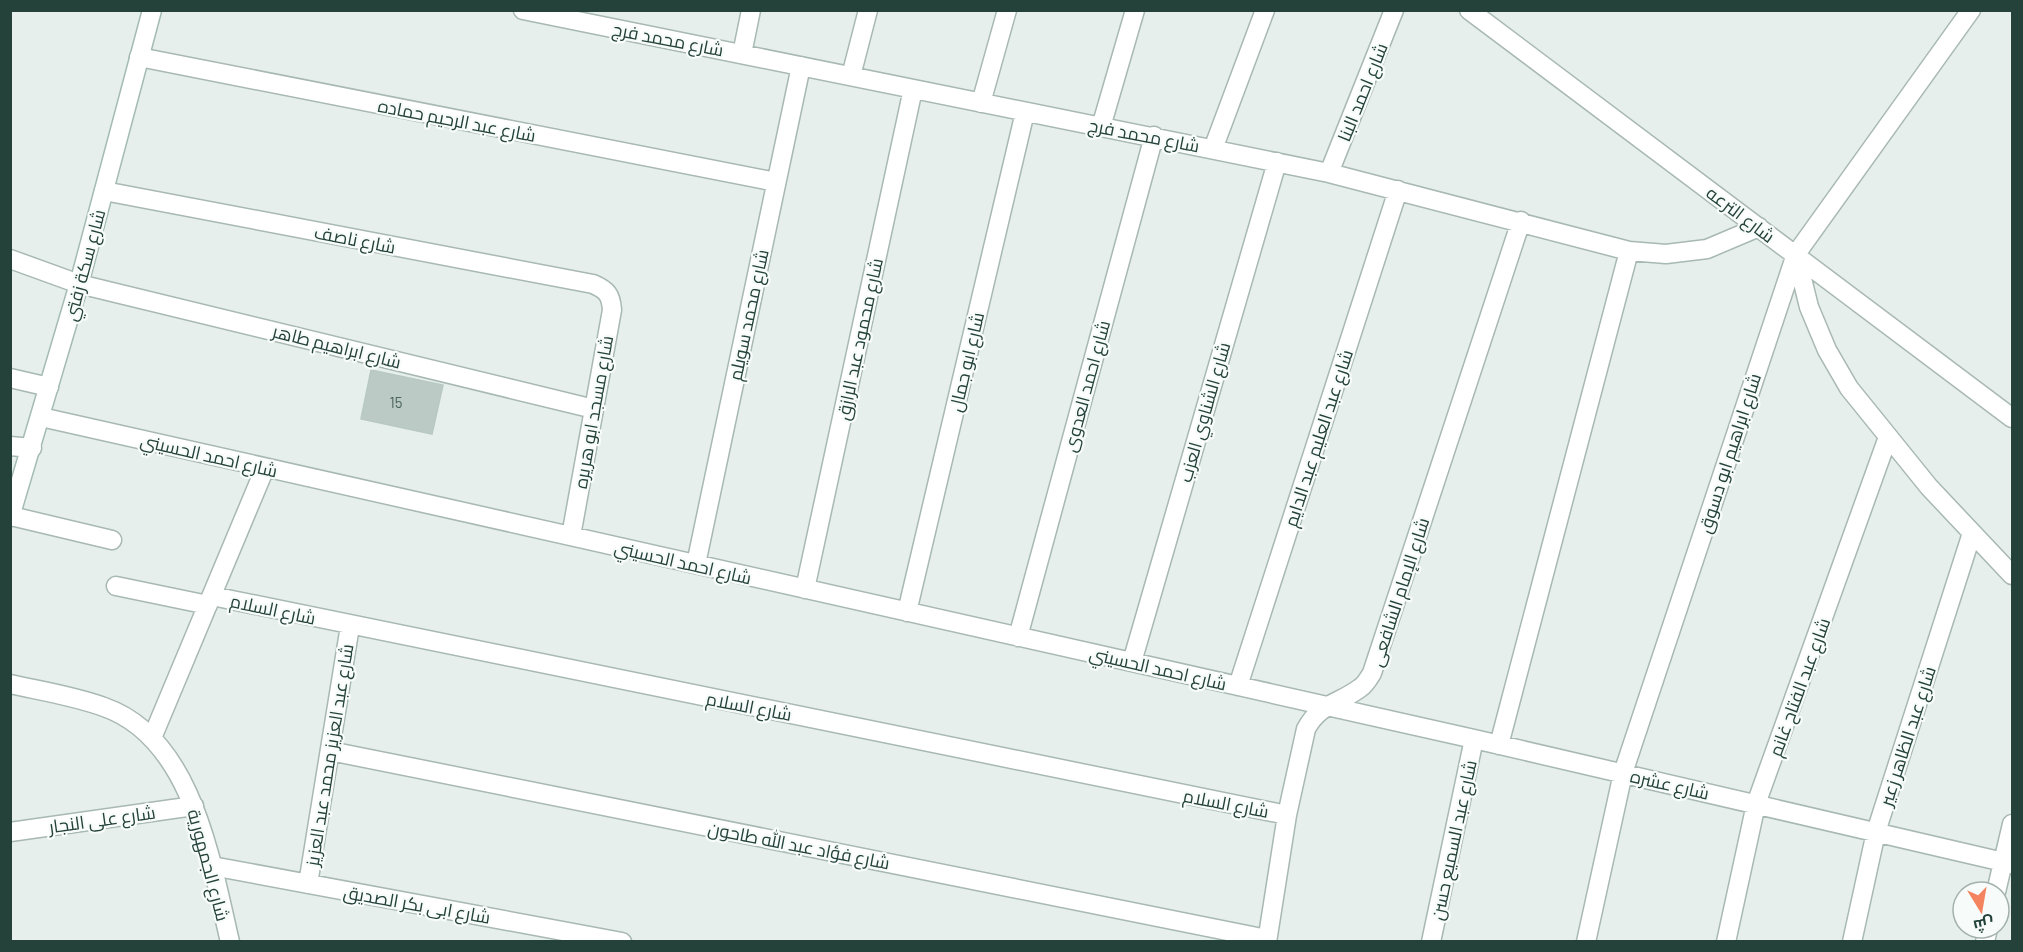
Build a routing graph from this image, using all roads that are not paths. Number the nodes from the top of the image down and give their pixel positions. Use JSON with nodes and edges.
{"nodes":[{"id":1,"x":152,"y":10,"type":"edge"},
{"id":2,"x":523,"y":10,"type":"edge"},
{"id":3,"x":751,"y":10,"type":"edge"},
{"id":4,"x":867,"y":10,"type":"edge"},
{"id":5,"x":1007,"y":10,"type":"edge"},
{"id":6,"x":1135,"y":10,"type":"edge"},
{"id":7,"x":1265,"y":10,"type":"edge"},
{"id":8,"x":1394,"y":10,"type":"edge"},
{"id":9,"x":1468,"y":10,"type":"edge"},
{"id":10,"x":1971,"y":10,"type":"edge"},
{"id":11,"x":742,"y":54,"type":"junction"},
{"id":12,"x":139,"y":57,"type":"junction"},
{"id":13,"x":801,"y":66,"type":"junction"},
{"id":14,"x":851,"y":76,"type":"junction"},
{"id":15,"x":913,"y":89,"type":"junction"},
{"id":16,"x":981,"y":103,"type":"junction"},
{"id":17,"x":1025,"y":112,"type":"junction"},
{"id":18,"x":1101,"y":127,"type":"junction"},
{"id":19,"x":1154,"y":136,"type":"junction"},
{"id":20,"x":1213,"y":149,"type":"junction"},
{"id":21,"x":1277,"y":162,"type":"junction"},
{"id":22,"x":1329,"y":173,"type":"junction"},
{"id":23,"x":776,"y":182,"type":"junction"},
{"id":24,"x":1398,"y":190,"type":"junction"},
{"id":25,"x":104,"y":191,"type":"junction"},
{"id":26,"x":1521,"y":221,"type":"junction"},
{"id":27,"x":1759,"y":227,"type":"junction"},
{"id":28,"x":1629,"y":251,"type":"junction"},
{"id":29,"x":1796,"y":254,"type":"junction"},
{"id":30,"x":10,"y":260,"type":"edge"},
{"id":31,"x":80,"y":284,"type":"junction"},
{"id":32,"x":606,"y":290,"type":"joint"},
{"id":33,"x":10,"y":378,"type":"edge"},
{"id":34,"x":49,"y":387,"type":"junction"},
{"id":35,"x":594,"y":409,"type":"junction"},
{"id":36,"x":40,"y":417,"type":"junction"},
{"id":37,"x":2013,"y":418,"type":"edge"},
{"id":38,"x":1888,"y":437,"type":"junction"},
{"id":39,"x":10,"y":446,"type":"edge"},
{"id":40,"x":32,"y":448,"type":"junction"},
{"id":41,"x":265,"y":468,"type":"junction"},
{"id":42,"x":11,"y":517,"type":"edge"},
{"id":43,"x":1972,"y":533,"type":"junction"},
{"id":44,"x":571,"y":536,"type":"junction"},
{"id":45,"x":112,"y":540,"type":"dead end"},
{"id":46,"x":696,"y":564,"type":"junction"},
{"id":47,"x":2013,"y":575,"type":"edge"},
{"id":48,"x":116,"y":586,"type":"dead end"},
{"id":49,"x":805,"y":589,"type":"junction"},
{"id":50,"x":210,"y":600,"type":"junction"},
{"id":51,"x":907,"y":612,"type":"junction"},
{"id":52,"x":350,"y":626,"type":"junction"},
{"id":53,"x":1018,"y":637,"type":"junction"},
{"id":54,"x":1132,"y":662,"type":"junction"},
{"id":55,"x":10,"y":684,"type":"edge"},
{"id":56,"x":1238,"y":686,"type":"junction"},
{"id":57,"x":1326,"y":706,"type":"junction"},
{"id":58,"x":152,"y":738,"type":"junction"},
{"id":59,"x":1474,"y":739,"type":"junction"},
{"id":60,"x":1499,"y":745,"type":"junction"},
{"id":61,"x":330,"y":751,"type":"junction"},
{"id":62,"x":1623,"y":773,"type":"junction"},
{"id":63,"x":1756,"y":804,"type":"junction"},
{"id":64,"x":194,"y":806,"type":"junction"},
{"id":65,"x":1287,"y":815,"type":"junction"},
{"id":66,"x":2013,"y":824,"type":"edge"},
{"id":67,"x":10,"y":832,"type":"edge"},
{"id":68,"x":1876,"y":832,"type":"junction"},
{"id":69,"x":2007,"y":863,"type":"edge"},
{"id":70,"x":212,"y":866,"type":"junction"},
{"id":71,"x":2001,"y":880,"type":"edge"},
{"id":72,"x":308,"y":884,"type":"junction"},
{"id":73,"x":1267,"y":940,"type":"edge"},
{"id":74,"x":230,"y":942,"type":"edge"},
{"id":75,"x":622,"y":942,"type":"edge"},
{"id":76,"x":1431,"y":942,"type":"edge"},
{"id":77,"x":1586,"y":942,"type":"edge"},
{"id":78,"x":1726,"y":942,"type":"edge"},
{"id":79,"x":1852,"y":942,"type":"edge"}],
"edges":[{"from":1,"to":12,"type":"street","name":"شارع سكة زفتي"},
{"from":2,"to":11,"type":"street","name":"شارع محمد فرج"},
{"from":3,"to":11,"type":"street"},
{"from":4,"to":14,"type":"street"},
{"from":5,"to":16,"type":"street"},
{"from":6,"to":18,"type":"street"},
{"from":7,"to":20,"type":"street"},
{"from":8,"to":22,"type":"street","name":"شارع احمد البنا"},
{"from":9,"to":27,"type":"street","name":"شارع الترعه"},
{"from":10,"to":29,"type":"street","name":"شارع ابراهيم ابو دسوق"},
{"from":11,"to":13,"type":"street","name":"شارع محمد فرج"},
{"from":12,"to":23,"type":"street","name":"شارع عبد الرحيم حماده"},
{"from":12,"to":25,"type":"street","name":"شارع سكة زفتي"},
{"from":13,"to":14,"type":"street","name":"شارع محمد فرج"},
{"from":13,"to":23,"type":"street","name":"شارع محمد سويلم"},
{"from":14,"to":15,"type":"street","name":"شارع محمد فرج"},
{"from":15,"to":16,"type":"street","name":"شارع محمد فرج"},
{"from":15,"to":49,"type":"street","name":"شارع محمود عبد الرازق"},
{"from":16,"to":17,"type":"street","name":"شارع محمد فرج"},
{"from":17,"to":18,"type":"street","name":"شارع محمد فرج"},
{"from":17,"to":51,"type":"street","name":"شارع ابو جمال"},
{"from":18,"to":19,"type":"street","name":"شارع محمد فرج"},
{"from":19,"to":20,"type":"street","name":"شارع محمد فرج"},
{"from":19,"to":53,"type":"street","name":"شارع احمد العدوى"},
{"from":20,"to":21,"type":"street","name":"شارع محمد فرج"},
{"from":21,"to":22,"type":"street","name":"شارع محمد فرج"},
{"from":21,"to":54,"type":"street","name":"شارع الشناوي العزب"},
{"from":22,"to":24,"type":"street","name":"شارع محمد فرج"},
{"from":23,"to":46,"type":"street","name":"شارع محمد سويلم"},
{"from":24,"to":26,"type":"street","name":"شارع محمد فرج"},
{"from":24,"to":56,"type":"street","name":"شارع عبد العليم عبد الدايم"},
{"from":25,"to":31,"type":"street","name":"شارع سكة زفتي"},
{"from":25,"to":32,"type":"street","name":"شارع ناصف"},
{"from":26,"to":28,"type":"street","name":"شارع محمد فرج"},
{"from":26,"to":57,"type":"street","name":"شارع الإمام الشافعى"},
{"from":27,"to":28,"type":"street","name":"شارع محمد فرج"},
{"from":27,"to":29,"type":"street","name":"شارع الترعه"},
{"from":28,"to":60,"type":"street"},
{"from":29,"to":37,"type":"street","name":"شارع الترعه"},
{"from":29,"to":38,"type":"street"},
{"from":29,"to":62,"type":"street","name":"شارع ابراهيم ابو دسوق"},
{"from":30,"to":31,"type":"street","name":"شارع ابراهيم طاهر"},
{"from":31,"to":34,"type":"street","name":"شارع سكة زفتي"},
{"from":31,"to":35,"type":"street","name":"شارع ابراهيم طاهر"},
{"from":32,"to":35,"type":"street","name":"شارع مسجد ابو هريره"},
{"from":33,"to":34,"type":"street"},
{"from":34,"to":36,"type":"street","name":"شارع سكة زفتي"},
{"from":35,"to":44,"type":"street","name":"شارع مسجد ابو هريره"},
{"from":36,"to":40,"type":"street","name":"شارع سكة زفتي"},
{"from":36,"to":41,"type":"street","name":"شارع احمد الحسيني"},
{"from":38,"to":43,"type":"street"},
{"from":38,"to":63,"type":"street","name":"شارع عبد الفتاح غانم"},
{"from":39,"to":40,"type":"street"},
{"from":40,"to":42,"type":"street","name":"شارع سكة زفتي"},
{"from":41,"to":44,"type":"street","name":"شارع احمد الحسيني"},
{"from":41,"to":50,"type":"street"},
{"from":42,"to":45,"type":"street"},
{"from":43,"to":47,"type":"street"},
{"from":43,"to":68,"type":"street","name":"شارع عبد الظاهر زعير"},
{"from":44,"to":46,"type":"street","name":"شارع احمد الحسيني"},
{"from":46,"to":49,"type":"street","name":"شارع احمد الحسيني"},
{"from":48,"to":50,"type":"street","name":"شارع السلام"},
{"from":49,"to":51,"type":"street","name":"شارع احمد الحسيني"},
{"from":50,"to":52,"type":"street","name":"شارع السلام"},
{"from":50,"to":58,"type":"street"},
{"from":51,"to":53,"type":"street","name":"شارع احمد الحسيني"},
{"from":52,"to":61,"type":"street","name":"شارع عبد العزيز محمد عبد العزيز"},
{"from":52,"to":65,"type":"street","name":"شارع السلام"},
{"from":53,"to":54,"type":"street","name":"شارع احمد الحسيني"},
{"from":54,"to":56,"type":"street","name":"شارع احمد الحسيني"},
{"from":55,"to":58,"type":"street","name":"شارع الجمهورية"},
{"from":56,"to":57,"type":"street","name":"شارع احمد الحسيني"},
{"from":57,"to":59,"type":"street","name":"شارع عشره"},
{"from":57,"to":65,"type":"street","name":"شارع الإمام الشافعى"},
{"from":58,"to":64,"type":"street","name":"شارع الجمهورية"},
{"from":59,"to":60,"type":"street","name":"شارع عشره"},
{"from":59,"to":76,"type":"street","name":"شارع عبد السميع حسن"},
{"from":60,"to":62,"type":"street","name":"شارع عشره"},
{"from":61,"to":72,"type":"street","name":"شارع عبد العزيز محمد عبد العزيز"},
{"from":61,"to":73,"type":"street","name":"شارع فؤاد عبد الله طاحون"},
{"from":62,"to":63,"type":"street","name":"شارع عشره"},
{"from":62,"to":77,"type":"street","name":"شارع ابراهيم ابو دسوق"},
{"from":63,"to":68,"type":"street","name":"شارع عشره"},
{"from":63,"to":78,"type":"street","name":"شارع عبد الفتاح غانم"},
{"from":64,"to":67,"type":"street","name":"شارع على النجار"},
{"from":64,"to":70,"type":"street","name":"شارع الجمهورية"},
{"from":65,"to":73,"type":"street","name":"شارع الإمام الشافعى"},
{"from":66,"to":69,"type":"street"},
{"from":68,"to":69,"type":"street","name":"شارع عشره"},
{"from":68,"to":79,"type":"street","name":"شارع عبد الظاهر زعير"},
{"from":69,"to":71,"type":"street"},
{"from":70,"to":72,"type":"street","name":"شارع ابى بكر الصديق"},
{"from":70,"to":74,"type":"street","name":"شارع الجمهورية"},
{"from":72,"to":75,"type":"street","name":"شارع ابى بكر الصديق"}]}
